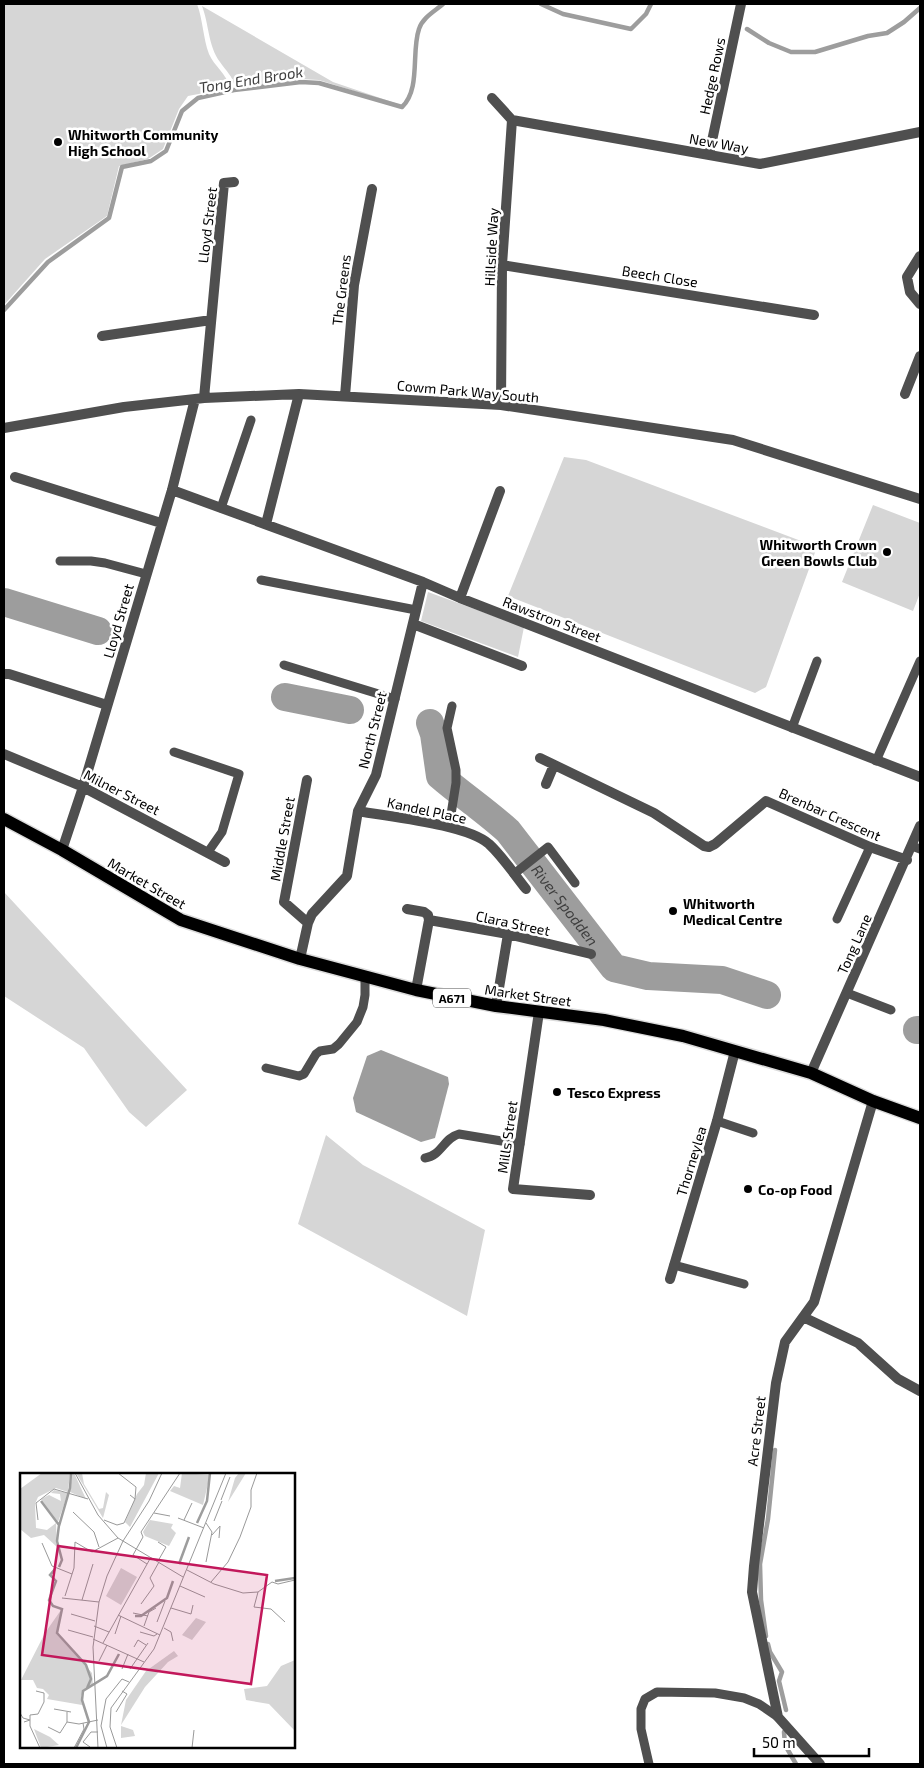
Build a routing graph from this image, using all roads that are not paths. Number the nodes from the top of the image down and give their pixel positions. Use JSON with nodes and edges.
{"nodes":[{"id":1,"x":741,"y":4,"type":"edge"},
{"id":2,"x":492,"y":98,"type":"dead end"},
{"id":3,"x":512,"y":120,"type":"junction"},
{"id":4,"x":920,"y":132,"type":"edge"},
{"id":5,"x":709,"y":154,"type":"junction"},
{"id":6,"x":234,"y":182,"type":"dead end"},
{"id":7,"x":372,"y":189,"type":"dead end"},
{"id":8,"x":920,"y":256,"type":"edge"},
{"id":9,"x":502,"y":265,"type":"junction"},
{"id":10,"x":920,"y":304,"type":"edge"},
{"id":11,"x":814,"y":315,"type":"dead end"},
{"id":12,"x":211,"y":320,"type":"junction"},
{"id":13,"x":102,"y":336,"type":"dead end"},
{"id":14,"x":920,"y":356,"type":"edge"},
{"id":15,"x":299,"y":394,"type":"junction"},
{"id":16,"x":905,"y":394,"type":"dead end"},
{"id":17,"x":345,"y":396,"type":"junction"},
{"id":18,"x":200,"y":399,"type":"junction"},
{"id":19,"x":501,"y":405,"type":"junction"},
{"id":20,"x":251,"y":420,"type":"dead end"},
{"id":21,"x":4,"y":428,"type":"edge"},
{"id":22,"x":15,"y":477,"type":"dead end"},
{"id":23,"x":172,"y":490,"type":"junction"},
{"id":24,"x":500,"y":491,"type":"dead end"},
{"id":25,"x":920,"y":499,"type":"edge"},
{"id":26,"x":221,"y":508,"type":"junction"},
{"id":27,"x":162,"y":523,"type":"junction"},
{"id":28,"x":266,"y":524,"type":"junction"},
{"id":29,"x":60,"y":561,"type":"dead end"},
{"id":30,"x":146,"y":574,"type":"junction"},
{"id":31,"x":262,"y":580,"type":"dead end"},
{"id":32,"x":423,"y":582,"type":"junction"},
{"id":33,"x":460,"y":598,"type":"junction"},
{"id":34,"x":416,"y":610,"type":"junction"},
{"id":35,"x":413,"y":624,"type":"junction"},
{"id":36,"x":817,"y":661,"type":"dead end"},
{"id":37,"x":920,"y":661,"type":"edge"},
{"id":38,"x":284,"y":665,"type":"dead end"},
{"id":39,"x":522,"y":666,"type":"dead end"},
{"id":40,"x":4,"y":674,"type":"edge"},
{"id":41,"x":394,"y":699,"type":"junction"},
{"id":42,"x":107,"y":706,"type":"junction"},
{"id":43,"x":452,"y":706,"type":"dead end"},
{"id":44,"x":792,"y":728,"type":"junction"},
{"id":45,"x":174,"y":752,"type":"dead end"},
{"id":46,"x":4,"y":754,"type":"edge"},
{"id":47,"x":540,"y":758,"type":"dead end"},
{"id":48,"x":876,"y":761,"type":"junction"},
{"id":49,"x":554,"y":765,"type":"junction"},
{"id":50,"x":920,"y":777,"type":"edge"},
{"id":51,"x":307,"y":780,"type":"dead end"},
{"id":52,"x":546,"y":784,"type":"dead end"},
{"id":53,"x":83,"y":787,"type":"junction"},
{"id":54,"x":358,"y":811,"type":"junction"},
{"id":55,"x":4,"y":819,"type":"edge"},
{"id":56,"x":920,"y":826,"type":"edge"},
{"id":57,"x":449,"y":828,"type":"junction"},
{"id":58,"x":870,"y":847,"type":"junction"},
{"id":59,"x":916,"y":847,"type":"edge"},
{"id":60,"x":62,"y":850,"type":"junction"},
{"id":61,"x":208,"y":852,"type":"junction"},
{"id":62,"x":907,"y":860,"type":"junction"},
{"id":63,"x":225,"y":862,"type":"dead end"},
{"id":64,"x":518,"y":871,"type":"junction"},
{"id":65,"x":575,"y":883,"type":"dead end"},
{"id":66,"x":526,"y":889,"type":"dead end"},
{"id":67,"x":406,"y":910,"type":"dead end"},
{"id":68,"x":837,"y":919,"type":"dead end"},
{"id":69,"x":429,"y":920,"type":"junction"},
{"id":70,"x":308,"y":923,"type":"junction"},
{"id":71,"x":508,"y":934,"type":"junction"},
{"id":72,"x":591,"y":954,"type":"dead end"},
{"id":73,"x":300,"y":959,"type":"junction"},
{"id":74,"x":365,"y":977,"type":"junction"},
{"id":75,"x":416,"y":990,"type":"junction"},
{"id":76,"x":847,"y":993,"type":"junction"},
{"id":77,"x":496,"y":1006,"type":"junction"},
{"id":78,"x":891,"y":1010,"type":"dead end"},
{"id":79,"x":539,"y":1012,"type":"junction"},
{"id":80,"x":735,"y":1051,"type":"junction"},
{"id":81,"x":266,"y":1068,"type":"dead end"},
{"id":82,"x":811,"y":1073,"type":"junction"},
{"id":83,"x":873,"y":1101,"type":"junction"},
{"id":84,"x":920,"y":1118,"type":"edge"},
{"id":85,"x":717,"y":1121,"type":"junction"},
{"id":86,"x":753,"y":1133,"type":"dead end"},
{"id":87,"x":520,"y":1144,"type":"junction"},
{"id":88,"x":425,"y":1158,"type":"dead end"},
{"id":89,"x":590,"y":1195,"type":"dead end"},
{"id":90,"x":674,"y":1265,"type":"junction"},
{"id":91,"x":670,"y":1279,"type":"dead end"},
{"id":92,"x":744,"y":1284,"type":"dead end"},
{"id":93,"x":803,"y":1317,"type":"junction"},
{"id":94,"x":920,"y":1391,"type":"edge"},
{"id":95,"x":778,"y":1717,"type":"junction"},
{"id":96,"x":649,"y":1764,"type":"edge"},
{"id":97,"x":820,"y":1764,"type":"edge"}],
"edges":[{"from":1,"to":5,"type":"street","name":"Hedge Rows"},
{"from":2,"to":3,"type":"street"},
{"from":3,"to":5,"type":"street","name":"New Way"},
{"from":3,"to":9,"type":"street","name":"Hillside Way"},
{"from":4,"to":5,"type":"street","name":"New Way"},
{"from":6,"to":12,"type":"street","name":"Lloyd Street"},
{"from":7,"to":17,"type":"street","name":"The Greens"},
{"from":8,"to":10,"type":"street"},
{"from":9,"to":11,"type":"street","name":"Beech Close"},
{"from":9,"to":19,"type":"street","name":"Hillside Way"},
{"from":12,"to":13,"type":"street"},
{"from":12,"to":18,"type":"street","name":"Lloyd Street"},
{"from":14,"to":16,"type":"street"},
{"from":15,"to":17,"type":"street","name":"Cowm Park Way South"},
{"from":15,"to":18,"type":"street","name":"Cowm Park Way South"},
{"from":15,"to":28,"type":"street"},
{"from":17,"to":19,"type":"street","name":"Cowm Park Way South"},
{"from":18,"to":21,"type":"street","name":"Cowm Park Way South"},
{"from":18,"to":23,"type":"street","name":"Lloyd Street"},
{"from":19,"to":25,"type":"street","name":"Cowm Park Way South"},
{"from":20,"to":26,"type":"lane"},
{"from":22,"to":27,"type":"street"},
{"from":23,"to":26,"type":"street","name":"Rawstron Street"},
{"from":23,"to":27,"type":"street","name":"Lloyd Street"},
{"from":24,"to":33,"type":"street"},
{"from":26,"to":28,"type":"street","name":"Rawstron Street"},
{"from":27,"to":30,"type":"street","name":"Lloyd Street"},
{"from":28,"to":32,"type":"street","name":"Rawstron Street"},
{"from":29,"to":30,"type":"lane"},
{"from":30,"to":42,"type":"street","name":"Lloyd Street"},
{"from":31,"to":34,"type":"lane"},
{"from":32,"to":33,"type":"street","name":"Rawstron Street"},
{"from":32,"to":34,"type":"street","name":"North Street"},
{"from":33,"to":44,"type":"street","name":"Rawstron Street"},
{"from":34,"to":35,"type":"street","name":"North Street"},
{"from":35,"to":39,"type":"street"},
{"from":35,"to":41,"type":"street","name":"North Street"},
{"from":36,"to":44,"type":"lane"},
{"from":37,"to":48,"type":"lane"},
{"from":38,"to":41,"type":"lane"},
{"from":40,"to":42,"type":"street"},
{"from":41,"to":54,"type":"street","name":"North Street"},
{"from":42,"to":53,"type":"street","name":"Lloyd Street"},
{"from":43,"to":57,"type":"lane"},
{"from":44,"to":48,"type":"street","name":"Rawstron Street"},
{"from":45,"to":61,"type":"lane"},
{"from":46,"to":53,"type":"street","name":"Milner Street"},
{"from":47,"to":49,"type":"street","name":"Brenbar Crescent"},
{"from":48,"to":50,"type":"street","name":"Rawstron Street"},
{"from":49,"to":52,"type":"street"},
{"from":49,"to":58,"type":"street","name":"Brenbar Crescent"},
{"from":51,"to":70,"type":"street","name":"Middle Street"},
{"from":53,"to":60,"type":"street","name":"Lloyd Street"},
{"from":53,"to":61,"type":"street","name":"Milner Street"},
{"from":54,"to":57,"type":"street","name":"Kandel Place"},
{"from":54,"to":70,"type":"street","name":"North Street"},
{"from":55,"to":60,"type":"main road","name":"Market Street","number":"A671"},
{"from":56,"to":59,"type":"street","name":"Tong Lane"},
{"from":57,"to":64,"type":"street","name":"Kandel Place"},
{"from":58,"to":62,"type":"street","name":"Brenbar Crescent"},
{"from":58,"to":68,"type":"lane"},
{"from":59,"to":62,"type":"street","name":"Tong Lane"},
{"from":60,"to":73,"type":"main road","name":"Market Street","number":"A671"},
{"from":61,"to":63,"type":"street","name":"Milner Street"},
{"from":62,"to":76,"type":"street","name":"Tong Lane"},
{"from":64,"to":65,"type":"lane"},
{"from":64,"to":66,"type":"street","name":"Kandel Place"},
{"from":67,"to":69,"type":"street","name":"Clara Street"},
{"from":69,"to":71,"type":"street","name":"Clara Street"},
{"from":69,"to":75,"type":"street"},
{"from":70,"to":73,"type":"street","name":"North Street"},
{"from":71,"to":72,"type":"street","name":"Clara Street"},
{"from":71,"to":77,"type":"street"},
{"from":73,"to":74,"type":"main road","name":"Market Street","number":"A671"},
{"from":74,"to":75,"type":"main road","name":"Market Street","number":"A671"},
{"from":74,"to":81,"type":"lane"},
{"from":75,"to":77,"type":"main road","name":"Market Street","number":"A671"},
{"from":76,"to":78,"type":"lane"},
{"from":76,"to":82,"type":"street","name":"Tong Lane"},
{"from":77,"to":79,"type":"main road","name":"Market Street","number":"A671"},
{"from":79,"to":80,"type":"main road","name":"Market Street","number":"A671"},
{"from":79,"to":87,"type":"street","name":"Mills Street"},
{"from":80,"to":82,"type":"main road","name":"Market Street","number":"A671"},
{"from":80,"to":85,"type":"street","name":"Thorneylea"},
{"from":82,"to":83,"type":"main road","name":"Market Street","number":"A671"},
{"from":83,"to":84,"type":"main road","name":"Market Street","number":"A671"},
{"from":83,"to":93,"type":"street","name":"Acre Street"},
{"from":85,"to":86,"type":"lane"},
{"from":85,"to":90,"type":"street","name":"Thorneylea"},
{"from":87,"to":88,"type":"lane"},
{"from":87,"to":89,"type":"street","name":"Mills Street"},
{"from":90,"to":91,"type":"street","name":"Thorneylea"},
{"from":90,"to":92,"type":"lane"},
{"from":93,"to":94,"type":"street"},
{"from":93,"to":95,"type":"street","name":"Acre Street"},
{"from":95,"to":96,"type":"lane"},
{"from":95,"to":97,"type":"street"}]}
